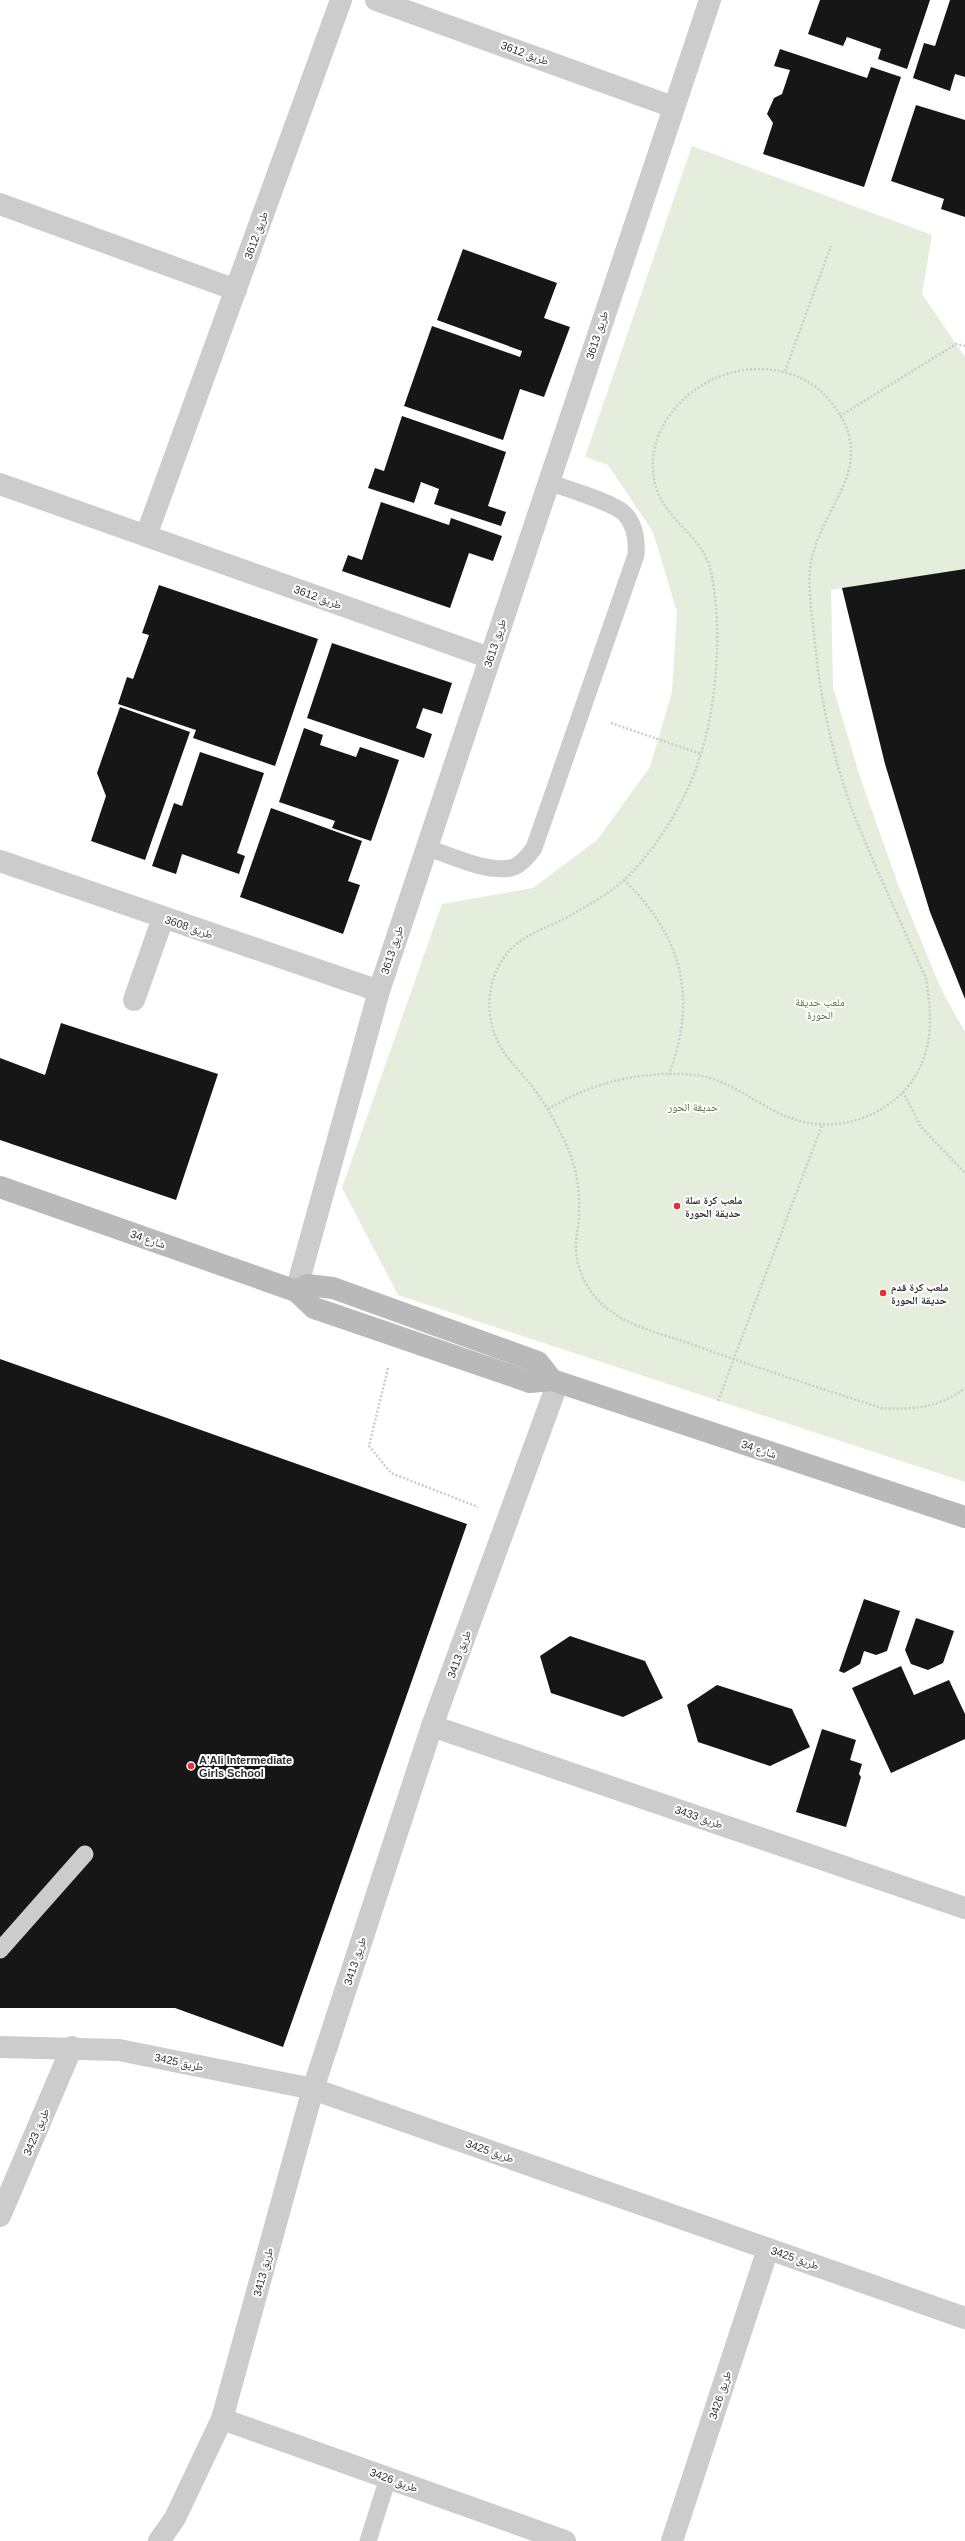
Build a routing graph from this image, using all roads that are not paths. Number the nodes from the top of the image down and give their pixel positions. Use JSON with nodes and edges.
{"nodes":[{"id":1,"x":340,"y":0,"type":"edge"},
{"id":2,"x":376,"y":0,"type":"edge"},
{"id":3,"x":710,"y":0,"type":"edge"},
{"id":4,"x":674,"y":107,"type":"junction"},
{"id":5,"x":0,"y":204,"type":"edge"},
{"id":6,"x":236,"y":290,"type":"junction"},
{"id":7,"x":548,"y":482,"type":"junction"},
{"id":8,"x":0,"y":484,"type":"edge"},
{"id":9,"x":146,"y":536,"type":"junction"},
{"id":10,"x":490,"y":658,"type":"junction"},
{"id":11,"x":426,"y":847,"type":"junction"},
{"id":12,"x":0,"y":861,"type":"edge"},
{"id":13,"x":163,"y":918,"type":"junction"},
{"id":14,"x":379,"y":991,"type":"junction"},
{"id":15,"x":134,"y":1000,"type":"dead end"},
{"id":16,"x":0,"y":1187,"type":"edge"},
{"id":17,"x":296,"y":1291,"type":"junction"},
{"id":18,"x":555,"y":1381,"type":"junction"},
{"id":19,"x":965,"y":1517,"type":"edge"},
{"id":20,"x":432,"y":1726,"type":"junction"},
{"id":21,"x":85,"y":1854,"type":"dead end"},
{"id":22,"x":965,"y":1908,"type":"edge"},
{"id":23,"x":0,"y":1950,"type":"edge"},
{"id":24,"x":0,"y":2047,"type":"edge"},
{"id":25,"x":72,"y":2047,"type":"junction"},
{"id":26,"x":313,"y":2089,"type":"junction"},
{"id":27,"x":0,"y":2216,"type":"edge"},
{"id":28,"x":768,"y":2248,"type":"junction"},
{"id":29,"x":965,"y":2318,"type":"edge"},
{"id":30,"x":222,"y":2419,"type":"junction"},
{"id":31,"x":388,"y":2478,"type":"junction"},
{"id":32,"x":159,"y":2541,"type":"edge"},
{"id":33,"x":368,"y":2541,"type":"edge"},
{"id":34,"x":565,"y":2541,"type":"edge"},
{"id":35,"x":672,"y":2541,"type":"edge"}],
"edges":[{"from":1,"to":6,"type":"street","name":"طريق 3612"},
{"from":2,"to":4,"type":"street","name":"طريق 3612"},
{"from":3,"to":4,"type":"street","name":"طريق 3613"},
{"from":4,"to":7,"type":"street","name":"طريق 3613"},
{"from":5,"to":6,"type":"street"},
{"from":6,"to":9,"type":"street","name":"طريق 3612"},
{"from":7,"to":10,"type":"street","name":"طريق 3613"},
{"from":7,"to":11,"type":"lane"},
{"from":8,"to":9,"type":"street","name":"طريق 3612"},
{"from":9,"to":10,"type":"street","name":"طريق 3612"},
{"from":10,"to":11,"type":"street","name":"طريق 3613"},
{"from":11,"to":14,"type":"street","name":"طريق 3613"},
{"from":12,"to":13,"type":"street","name":"طريق 3608"},
{"from":13,"to":14,"type":"street","name":"طريق 3608"},
{"from":13,"to":15,"type":"street"},
{"from":14,"to":17,"type":"street","name":"طريق 3613"},
{"from":16,"to":17,"type":"street","name":"شارع 34"},
{"from":17,"to":18,"type":"street","name":"شارع 34"},
{"from":17,"to":18,"type":"street"},
{"from":18,"to":19,"type":"street","name":"شارع 34"},
{"from":18,"to":20,"type":"street","name":"طريق 3413"},
{"from":20,"to":22,"type":"street","name":"طريق 3433"},
{"from":20,"to":26,"type":"street","name":"طريق 3413"},
{"from":21,"to":23,"type":"lane"},
{"from":24,"to":25,"type":"street","name":"طريق 3425"},
{"from":25,"to":26,"type":"street","name":"طريق 3425"},
{"from":25,"to":27,"type":"street","name":"طريق 3423"},
{"from":26,"to":28,"type":"street","name":"طريق 3425"},
{"from":26,"to":30,"type":"street","name":"طريق 3413"},
{"from":28,"to":29,"type":"street","name":"طريق 3425"},
{"from":28,"to":35,"type":"street","name":"طريق 3426"},
{"from":30,"to":31,"type":"street","name":"طريق 3426"},
{"from":30,"to":32,"type":"street","name":"طريق 3413"},
{"from":31,"to":33,"type":"lane"},
{"from":31,"to":34,"type":"street","name":"طريق 3426"}]}
